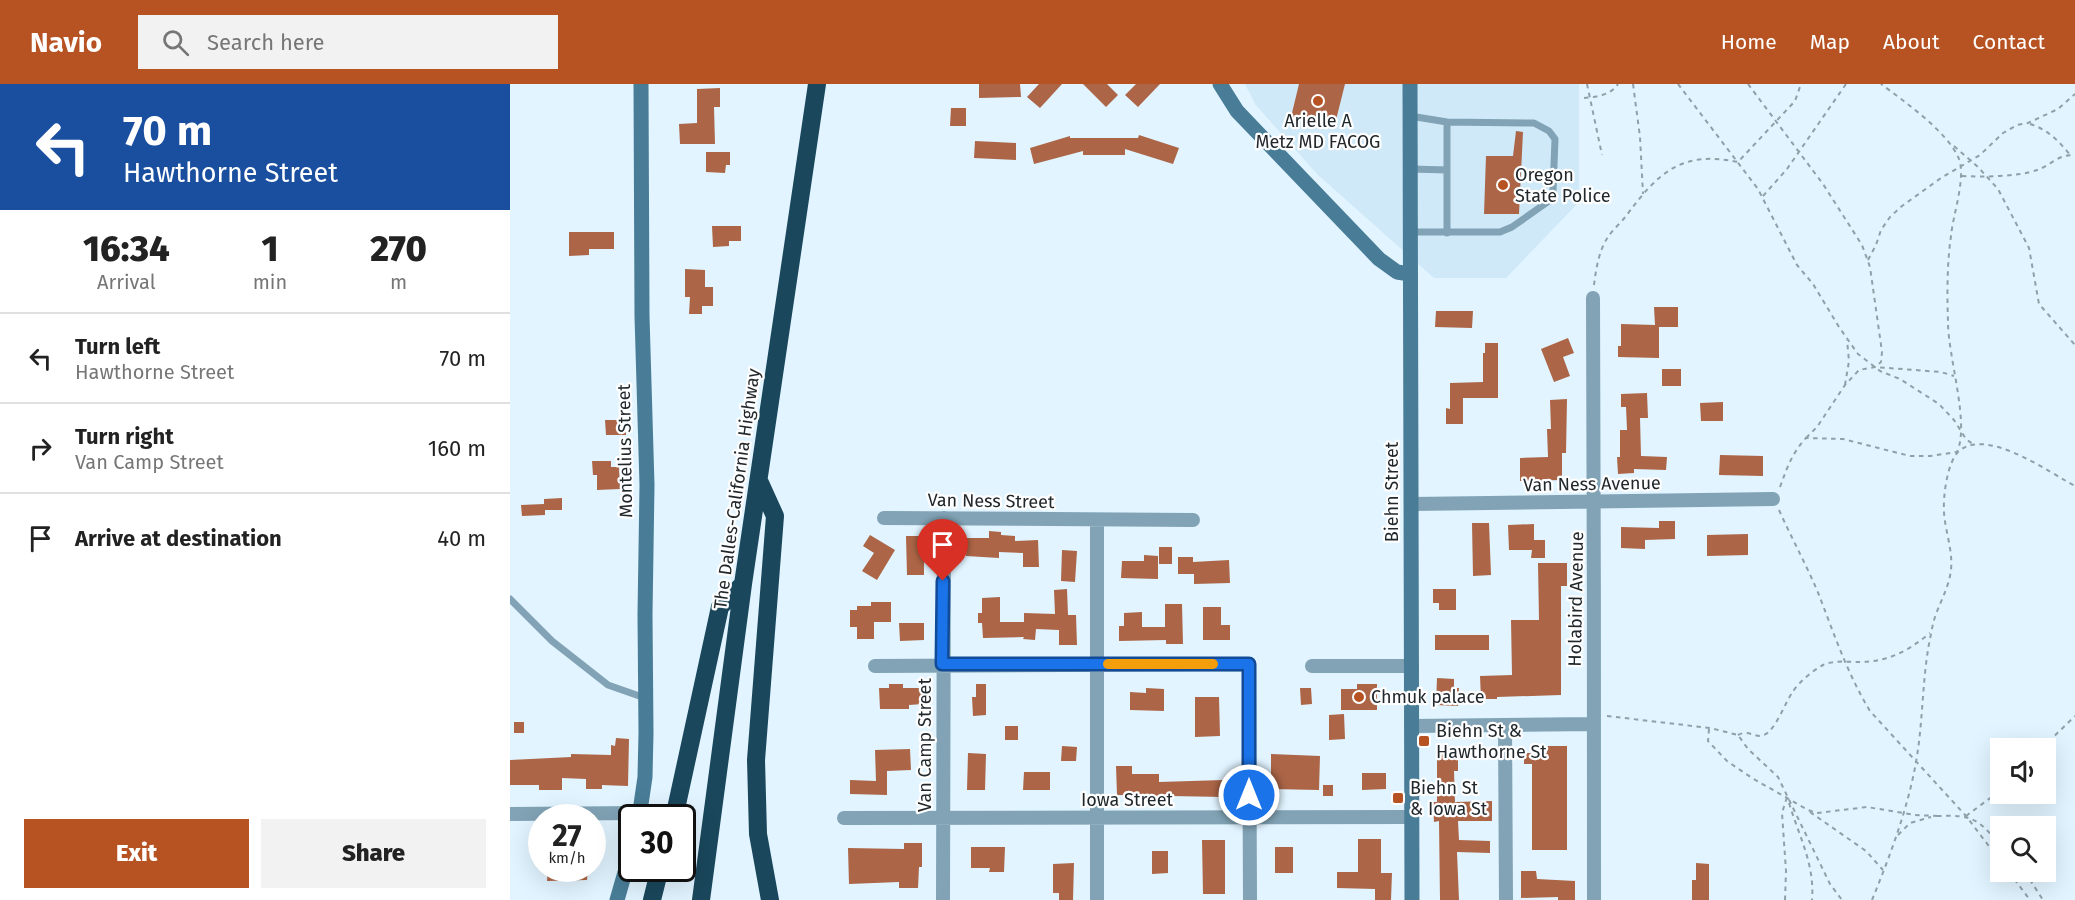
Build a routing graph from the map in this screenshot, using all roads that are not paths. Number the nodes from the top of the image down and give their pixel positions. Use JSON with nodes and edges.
{"nodes":[{"id":1,"x":641,"y":84,"type":"edge"},
{"id":2,"x":817,"y":84,"type":"edge"},
{"id":3,"x":1220,"y":84,"type":"edge"},
{"id":4,"x":1410,"y":84,"type":"edge"},
{"id":5,"x":1410,"y":116,"type":"junction"},
{"id":6,"x":1447,"y":122,"type":"junction"},
{"id":7,"x":1411,"y":169,"type":"junction"},
{"id":8,"x":1447,"y":170,"type":"junction"},
{"id":9,"x":1410,"y":232,"type":"junction"},
{"id":10,"x":1447,"y":233,"type":"junction"},
{"id":11,"x":1410,"y":274,"type":"junction"},
{"id":12,"x":1593,"y":298,"type":"road end"},
{"id":13,"x":760,"y":483,"type":"junction"},
{"id":14,"x":1773,"y":499,"type":"road end"},
{"id":15,"x":1595,"y":502,"type":"junction"},
{"id":16,"x":1412,"y":504,"type":"junction"},
{"id":17,"x":884,"y":518,"type":"dead end"},
{"id":18,"x":944,"y":518,"type":"junction"},
{"id":19,"x":1097,"y":520,"type":"junction"},
{"id":20,"x":1193,"y":520,"type":"dead end"},
{"id":21,"x":743,"y":585,"type":"junction"},
{"id":22,"x":510,"y":599,"type":"edge"},
{"id":23,"x":942,"y":664,"type":"junction"},
{"id":24,"x":1096,"y":664,"type":"junction"},
{"id":25,"x":875,"y":666,"type":"dead end"},
{"id":26,"x":1311,"y":666,"type":"dead end"},
{"id":27,"x":1412,"y":666,"type":"junction"},
{"id":28,"x":645,"y":698,"type":"junction"},
{"id":29,"x":1593,"y":719,"type":"junction"},
{"id":30,"x":1505,"y":725,"type":"junction"},
{"id":31,"x":1411,"y":726,"type":"junction"},
{"id":32,"x":641,"y":804,"type":"edge"},
{"id":33,"x":677,"y":804,"type":"edge"},
{"id":34,"x":510,"y":814,"type":"edge"},
{"id":35,"x":618,"y":815,"type":"edge"},
{"id":36,"x":1249,"y":817,"type":"junction"},
{"id":37,"x":1412,"y":817,"type":"junction"},
{"id":38,"x":844,"y":818,"type":"dead end"},
{"id":39,"x":943,"y":818,"type":"junction"},
{"id":40,"x":1097,"y":819,"type":"junction"},
{"id":41,"x":622,"y":882,"type":"edge"},
{"id":42,"x":656,"y":882,"type":"edge"},
{"id":43,"x":617,"y":900,"type":"edge"},
{"id":44,"x":652,"y":900,"type":"edge"},
{"id":45,"x":701,"y":900,"type":"edge"},
{"id":46,"x":770,"y":900,"type":"edge"},
{"id":47,"x":943,"y":900,"type":"edge"},
{"id":48,"x":1096,"y":900,"type":"edge"},
{"id":49,"x":1250,"y":900,"type":"edge"},
{"id":50,"x":1412,"y":900,"type":"edge"},
{"id":51,"x":1506,"y":900,"type":"edge"},
{"id":52,"x":1594,"y":900,"type":"edge"}],
"edges":[{"from":1,"to":28,"type":"street","name":"Montelius Street"},
{"from":2,"to":13,"type":"highway","name":"The Dalles-California Highway"},
{"from":3,"to":11,"type":"street"},
{"from":4,"to":5,"type":"street","name":"Biehn Street"},
{"from":5,"to":6,"type":"lane"},
{"from":5,"to":7,"type":"street","name":"Biehn Street"},
{"from":6,"to":8,"type":"lane"},
{"from":6,"to":10,"type":"lane"},
{"from":7,"to":8,"type":"lane"},
{"from":7,"to":9,"type":"street","name":"Biehn Street"},
{"from":8,"to":10,"type":"lane"},
{"from":9,"to":10,"type":"lane"},
{"from":9,"to":11,"type":"street","name":"Biehn Street"},
{"from":11,"to":16,"type":"street","name":"Biehn Street"},
{"from":12,"to":15,"type":"street","name":"Holabird Avenue"},
{"from":13,"to":21,"type":"highway","name":"The Dalles-California Highway"},
{"from":13,"to":46,"type":"highway"},
{"from":14,"to":15,"type":"street","name":"Van Ness Avenue"},
{"from":15,"to":16,"type":"street","name":"Van Ness Avenue"},
{"from":15,"to":29,"type":"street","name":"Holabird Avenue"},
{"from":16,"to":27,"type":"street","name":"Biehn Street"},
{"from":17,"to":18,"type":"street","name":"Van Ness Street"},
{"from":18,"to":19,"type":"street","name":"Van Ness Street"},
{"from":18,"to":23,"type":"street","name":"Van Camp Street"},
{"from":19,"to":20,"type":"street"},
{"from":19,"to":24,"type":"street"},
{"from":21,"to":33,"type":"highway"},
{"from":21,"to":45,"type":"highway","name":"The Dalles-California Highway"},
{"from":22,"to":28,"type":"lane"},
{"from":23,"to":24,"type":"street"},
{"from":23,"to":25,"type":"street"},
{"from":23,"to":39,"type":"street","name":"Van Camp Street"},
{"from":24,"to":36,"type":"street"},
{"from":24,"to":40,"type":"street"},
{"from":26,"to":27,"type":"street"},
{"from":27,"to":31,"type":"street","name":"Biehn Street"},
{"from":28,"to":32,"type":"street","name":"Montelius Street"},
{"from":29,"to":30,"type":"street"},
{"from":29,"to":52,"type":"street","name":"Holabird Avenue"},
{"from":30,"to":31,"type":"street"},
{"from":30,"to":51,"type":"street"},
{"from":31,"to":37,"type":"street","name":"Biehn Street"},
{"from":34,"to":35,"type":"street"},
{"from":36,"to":37,"type":"street","name":"Iowa Street"},
{"from":36,"to":40,"type":"street","name":"Iowa Street"},
{"from":36,"to":49,"type":"street"},
{"from":37,"to":50,"type":"street","name":"Biehn Street"},
{"from":38,"to":39,"type":"street","name":"Iowa Street"},
{"from":39,"to":40,"type":"street","name":"Iowa Street"},
{"from":39,"to":47,"type":"street","name":"Van Camp Street"},
{"from":40,"to":48,"type":"street"},
{"from":41,"to":43,"type":"street"},
{"from":42,"to":44,"type":"highway"}]}
